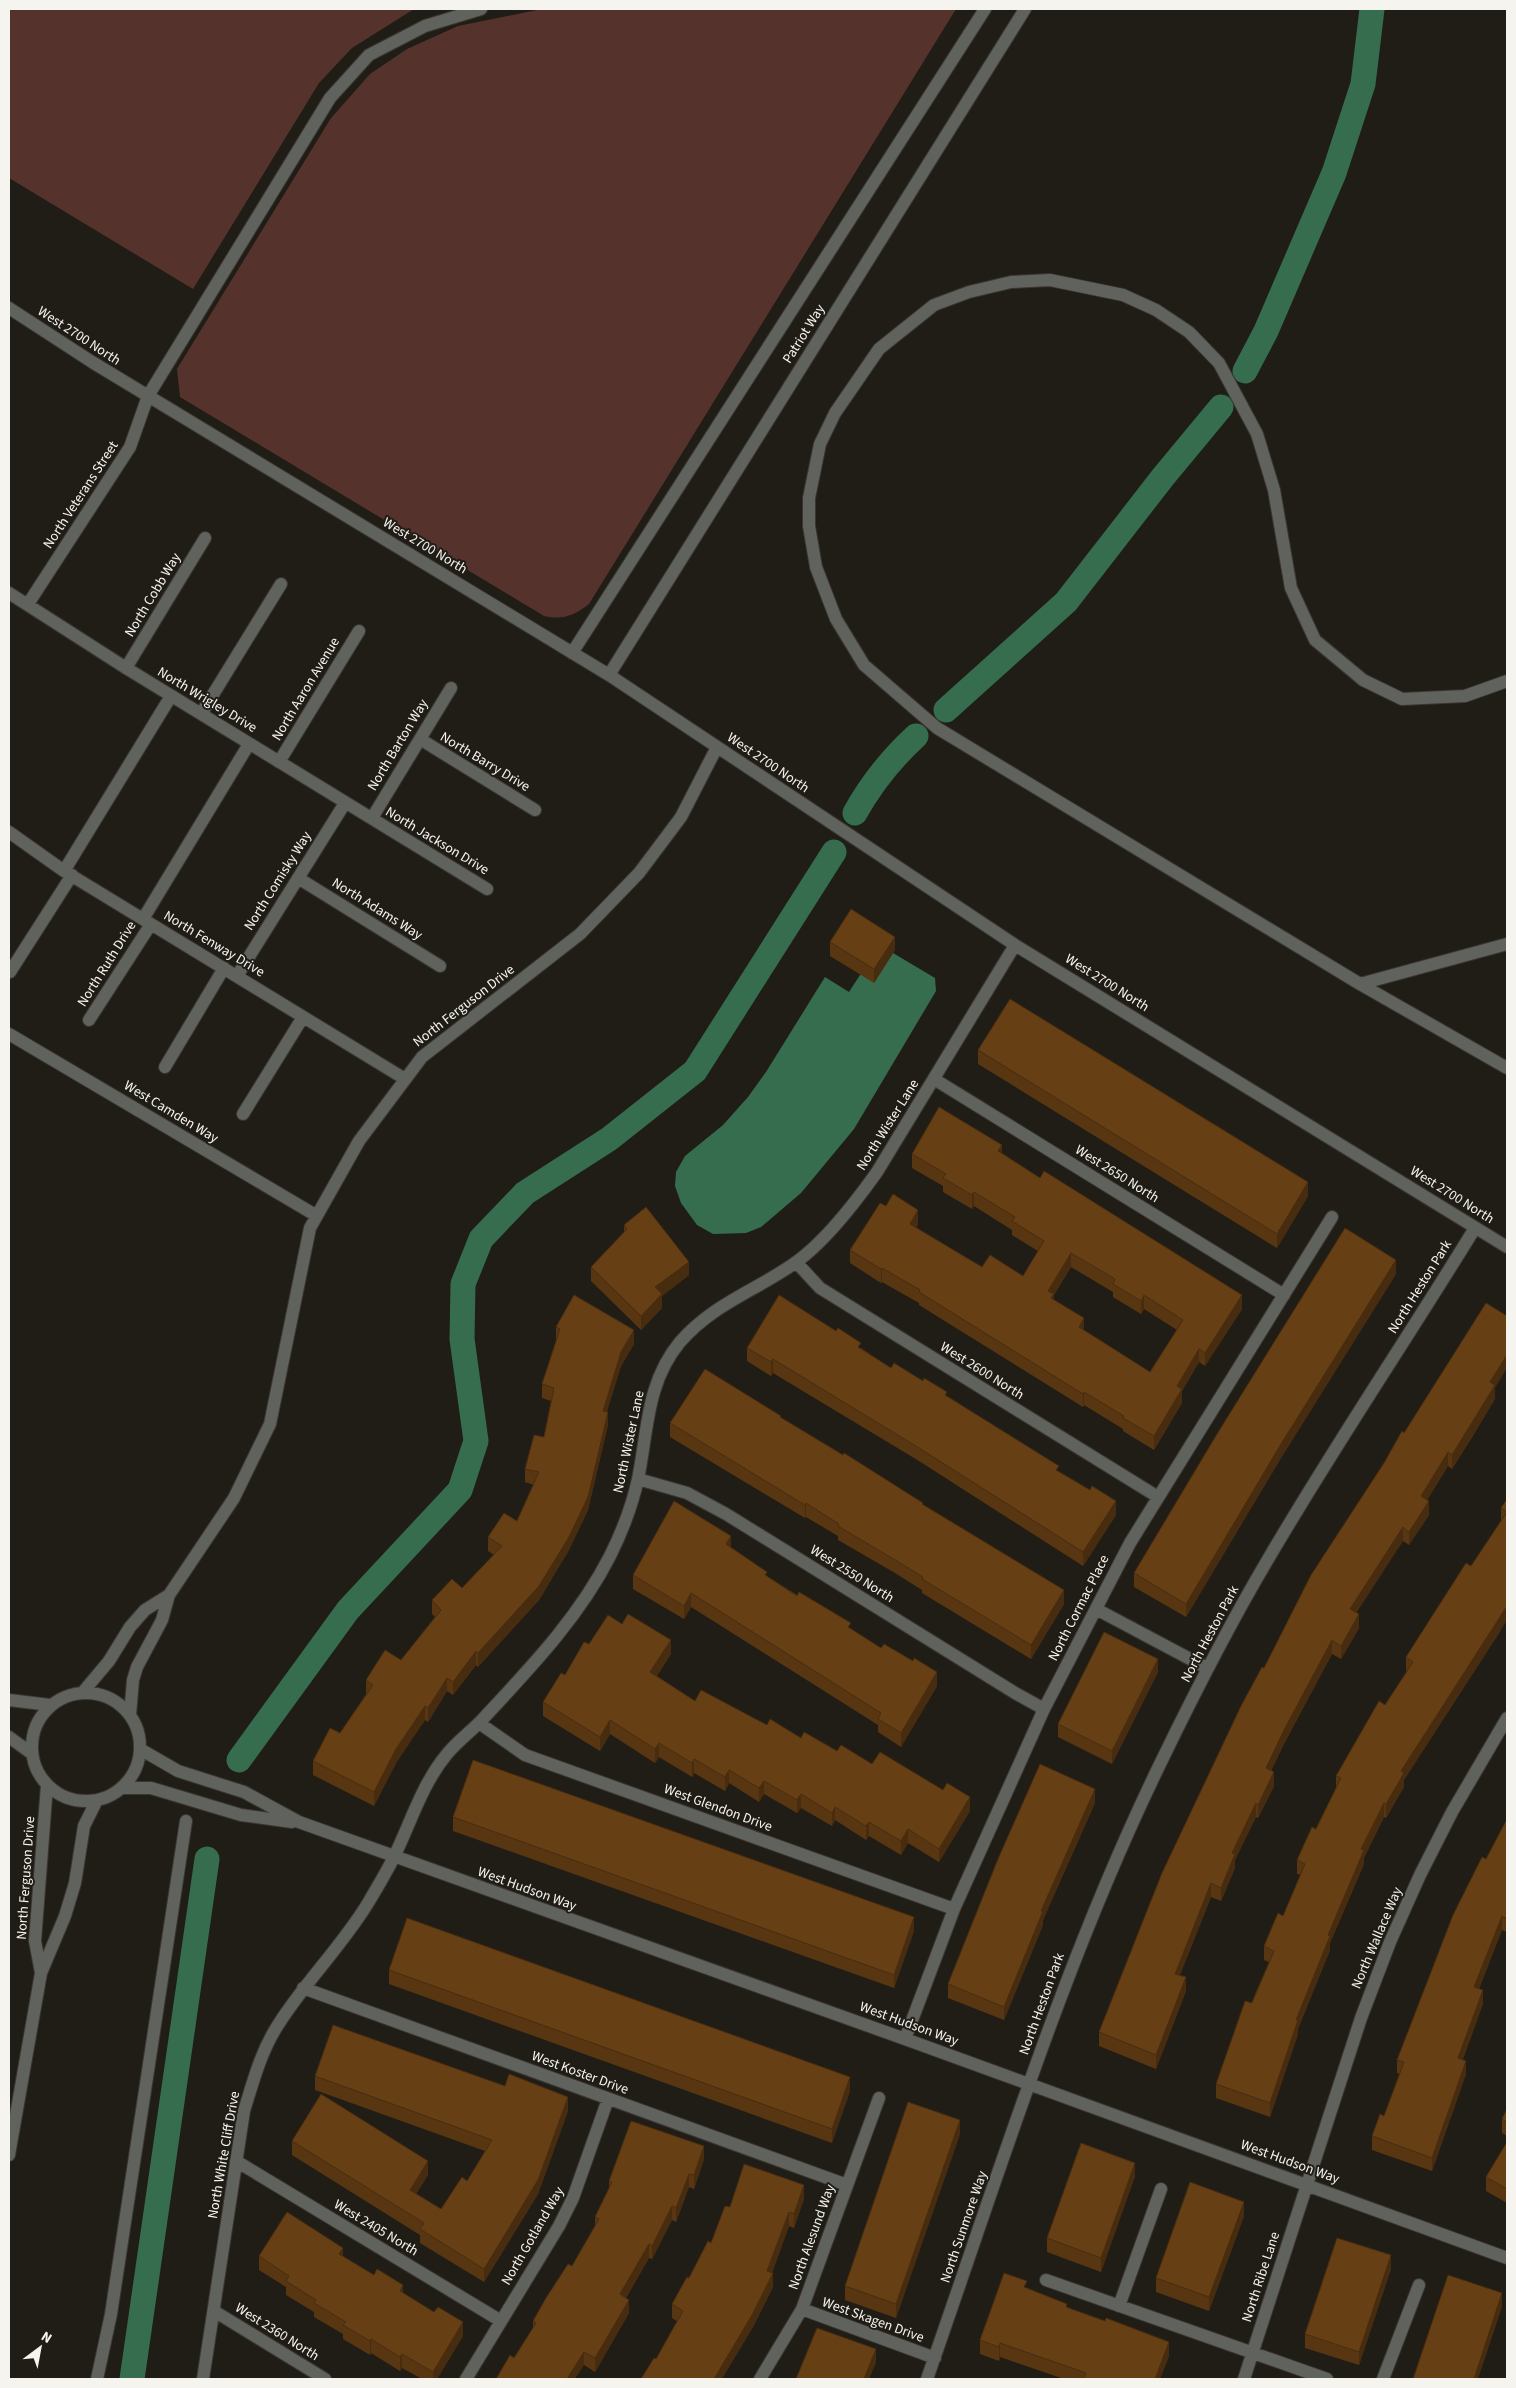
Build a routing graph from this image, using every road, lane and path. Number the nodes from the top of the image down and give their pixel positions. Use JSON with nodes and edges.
{"nodes":[{"id":1,"x":481,"y":9,"type":"edge"},
{"id":2,"x":985,"y":9,"type":"edge"},
{"id":3,"x":1025,"y":9,"type":"edge"},
{"id":4,"x":9,"y":308,"type":"edge"},
{"id":5,"x":148,"y":396,"type":"junction"},
{"id":6,"x":205,"y":538,"type":"dead end"},
{"id":7,"x":281,"y":584,"type":"dead end"},
{"id":8,"x":9,"y":592,"type":"edge"},
{"id":9,"x":28,"y":604,"type":"junction"},
{"id":10,"x":358,"y":631,"type":"dead end"},
{"id":11,"x":572,"y":653,"type":"junction"},
{"id":12,"x":126,"y":668,"type":"junction"},
{"id":13,"x":609,"y":675,"type":"junction"},
{"id":14,"x":1507,"y":681,"type":"edge"},
{"id":15,"x":451,"y":688,"type":"dead end"},
{"id":16,"x":171,"y":696,"type":"junction"},
{"id":17,"x":201,"y":714,"type":"junction"},
{"id":18,"x":420,"y":739,"type":"junction"},
{"id":19,"x":249,"y":744,"type":"junction"},
{"id":20,"x":717,"y":747,"type":"junction"},
{"id":21,"x":279,"y":762,"type":"junction"},
{"id":22,"x":346,"y":803,"type":"junction"},
{"id":23,"x":535,"y":810,"type":"dead end"},
{"id":24,"x":372,"y":818,"type":"junction"},
{"id":25,"x":9,"y":832,"type":"edge"},
{"id":26,"x":68,"y":873,"type":"junction"},
{"id":27,"x":298,"y":878,"type":"junction"},
{"id":28,"x":487,"y":889,"type":"dead end"},
{"id":29,"x":147,"y":921,"type":"junction"},
{"id":30,"x":1507,"y":944,"type":"edge"},
{"id":31,"x":1015,"y":945,"type":"junction"},
{"id":32,"x":440,"y":966,"type":"dead end"},
{"id":33,"x":224,"y":968,"type":"junction"},
{"id":34,"x":10,"y":972,"type":"edge"},
{"id":35,"x":237,"y":976,"type":"junction"},
{"id":36,"x":1360,"y":984,"type":"junction"},
{"id":37,"x":303,"y":1017,"type":"junction"},
{"id":38,"x":89,"y":1020,"type":"dead end"},
{"id":39,"x":9,"y":1034,"type":"edge"},
{"id":40,"x":165,"y":1066,"type":"dead end"},
{"id":41,"x":1507,"y":1068,"type":"edge"},
{"id":42,"x":406,"y":1079,"type":"junction"},
{"id":43,"x":934,"y":1079,"type":"junction"},
{"id":44,"x":243,"y":1114,"type":"dead end"},
{"id":45,"x":317,"y":1216,"type":"junction"},
{"id":46,"x":1332,"y":1217,"type":"dead end"},
{"id":47,"x":1475,"y":1228,"type":"junction"},
{"id":48,"x":1507,"y":1247,"type":"edge"},
{"id":49,"x":796,"y":1262,"type":"junction"},
{"id":50,"x":1284,"y":1295,"type":"junction"},
{"id":51,"x":638,"y":1478,"type":"junction"},
{"id":52,"x":1158,"y":1497,"type":"junction"},
{"id":53,"x":169,"y":1595,"type":"junction"},
{"id":54,"x":1096,"y":1608,"type":"junction"},
{"id":55,"x":1207,"y":1668,"type":"junction"},
{"id":56,"x":83,"y":1692,"type":"junction"},
{"id":57,"x":9,"y":1700,"type":"edge"},
{"id":58,"x":50,"y":1705,"type":"junction"},
{"id":59,"x":1044,"y":1709,"type":"junction"},
{"id":60,"x":130,"y":1715,"type":"junction"},
{"id":61,"x":1507,"y":1718,"type":"edge"},
{"id":62,"x":479,"y":1723,"type":"junction"},
{"id":63,"x":9,"y":1737,"type":"edge"},
{"id":64,"x":140,"y":1749,"type":"junction"},
{"id":65,"x":32,"y":1753,"type":"junction"},
{"id":66,"x":47,"y":1785,"type":"junction"},
{"id":67,"x":121,"y":1788,"type":"junction"},
{"id":68,"x":97,"y":1800,"type":"junction"},
{"id":69,"x":186,"y":1821,"type":"dead end"},
{"id":70,"x":299,"y":1822,"type":"junction"},
{"id":71,"x":394,"y":1857,"type":"junction"},
{"id":72,"x":954,"y":1909,"type":"junction"},
{"id":73,"x":41,"y":1973,"type":"junction"},
{"id":74,"x":303,"y":1988,"type":"junction"},
{"id":75,"x":905,"y":2039,"type":"junction"},
{"id":76,"x":1030,"y":2084,"type":"junction"},
{"id":77,"x":880,"y":2098,"type":"dead end"},
{"id":78,"x":608,"y":2099,"type":"junction"},
{"id":79,"x":9,"y":2155,"type":"edge"},
{"id":80,"x":236,"y":2161,"type":"junction"},
{"id":81,"x":1308,"y":2184,"type":"junction"},
{"id":82,"x":847,"y":2185,"type":"junction"},
{"id":83,"x":1161,"y":2189,"type":"dead end"},
{"id":84,"x":1507,"y":2258,"type":"edge"},
{"id":85,"x":1046,"y":2280,"type":"dead end"},
{"id":86,"x":1418,"y":2285,"type":"dead end"},
{"id":87,"x":1119,"y":2306,"type":"junction"},
{"id":88,"x":802,"y":2309,"type":"junction"},
{"id":89,"x":214,"y":2311,"type":"junction"},
{"id":90,"x":501,"y":2321,"type":"junction"},
{"id":91,"x":1253,"y":2353,"type":"junction"},
{"id":92,"x":935,"y":2358,"type":"junction"},
{"id":93,"x":97,"y":2379,"type":"edge"},
{"id":94,"x":203,"y":2379,"type":"edge"},
{"id":95,"x":325,"y":2379,"type":"edge"},
{"id":96,"x":466,"y":2379,"type":"edge"},
{"id":97,"x":760,"y":2379,"type":"edge"},
{"id":98,"x":927,"y":2379,"type":"edge"},
{"id":99,"x":1244,"y":2379,"type":"edge"},
{"id":100,"x":1326,"y":2379,"type":"edge"},
{"id":101,"x":1383,"y":2379,"type":"edge"}],
"edges":[{"from":1,"to":5,"type":"street","name":"North Veterans Street"},
{"from":2,"to":11,"type":"street","name":"Patriot Way"},
{"from":3,"to":13,"type":"street","name":"Patriot Way"},
{"from":4,"to":5,"type":"street","name":"West 2700 North"},
{"from":5,"to":9,"type":"street","name":"North Veterans Street"},
{"from":5,"to":11,"type":"street","name":"West 2700 North"},
{"from":6,"to":12,"type":"street","name":"North Cobb Way"},
{"from":7,"to":17,"type":"street"},
{"from":8,"to":9,"type":"street","name":"North Wrigley Drive"},
{"from":9,"to":12,"type":"street","name":"North Wrigley Drive"},
{"from":10,"to":21,"type":"street","name":"North Aaron Avenue"},
{"from":11,"to":13,"type":"street","name":"West 2700 North"},
{"from":12,"to":16,"type":"street","name":"North Wrigley Drive"},
{"from":13,"to":20,"type":"street","name":"West 2700 North"},
{"from":14,"to":36,"type":"street"},
{"from":15,"to":18,"type":"street","name":"North Barton Way"},
{"from":16,"to":17,"type":"street","name":"North Wrigley Drive"},
{"from":16,"to":26,"type":"street"},
{"from":17,"to":19,"type":"street","name":"North Wrigley Drive"},
{"from":18,"to":23,"type":"street","name":"North Barry Drive"},
{"from":18,"to":24,"type":"street","name":"North Barton Way"},
{"from":19,"to":21,"type":"street","name":"North Wrigley Drive"},
{"from":19,"to":29,"type":"street","name":"North Ruth Drive"},
{"from":20,"to":31,"type":"street","name":"West 2700 North"},
{"from":20,"to":42,"type":"street","name":"North Ferguson Drive"},
{"from":21,"to":22,"type":"street","name":"North Wrigley Drive"},
{"from":22,"to":24,"type":"street","name":"North Wrigley Drive"},
{"from":22,"to":27,"type":"street","name":"North Comisky Way"},
{"from":24,"to":28,"type":"street","name":"North Jackson Drive"},
{"from":25,"to":26,"type":"street","name":"North Fenway Drive"},
{"from":26,"to":29,"type":"street","name":"North Fenway Drive"},
{"from":26,"to":34,"type":"street"},
{"from":27,"to":32,"type":"street","name":"North Adams Way"},
{"from":27,"to":35,"type":"street","name":"North Comisky Way"},
{"from":29,"to":33,"type":"street","name":"North Fenway Drive"},
{"from":29,"to":38,"type":"street","name":"North Ruth Drive"},
{"from":30,"to":36,"type":"street"},
{"from":31,"to":43,"type":"street","name":"North Wister Lane"},
{"from":31,"to":47,"type":"street","name":"West 2700 North"},
{"from":33,"to":35,"type":"street","name":"North Fenway Drive"},
{"from":33,"to":40,"type":"street"},
{"from":35,"to":37,"type":"street","name":"North Fenway Drive"},
{"from":36,"to":41,"type":"street"},
{"from":37,"to":42,"type":"street","name":"North Fenway Drive"},
{"from":37,"to":44,"type":"street"},
{"from":39,"to":45,"type":"street","name":"West Camden Way"},
{"from":42,"to":45,"type":"street","name":"North Ferguson Drive"},
{"from":43,"to":49,"type":"street","name":"North Wister Lane"},
{"from":43,"to":50,"type":"street","name":"West 2650 North"},
{"from":45,"to":53,"type":"street","name":"North Ferguson Drive"},
{"from":46,"to":50,"type":"street","name":"North Cormac Place"},
{"from":47,"to":48,"type":"street","name":"West 2700 North"},
{"from":47,"to":55,"type":"street","name":"North Heston Park"},
{"from":49,"to":51,"type":"street","name":"North Wister Lane"},
{"from":49,"to":52,"type":"street","name":"West 2600 North"},
{"from":50,"to":52,"type":"street","name":"North Cormac Place"},
{"from":51,"to":59,"type":"street","name":"West 2550 North"},
{"from":51,"to":62,"type":"street","name":"North Wister Lane"},
{"from":52,"to":54,"type":"street","name":"North Cormac Place"},
{"from":53,"to":56,"type":"street","name":"North Ferguson Drive"},
{"from":53,"to":60,"type":"street","name":"North Ferguson Drive"},
{"from":54,"to":55,"type":"street"},
{"from":54,"to":59,"type":"street","name":"North Cormac Place"},
{"from":55,"to":76,"type":"street","name":"North Heston Park"},
{"from":56,"to":58,"type":"street"},
{"from":56,"to":60,"type":"street"},
{"from":57,"to":58,"type":"street"},
{"from":58,"to":65,"type":"street"},
{"from":59,"to":72,"type":"street","name":"North Cormac Place"},
{"from":60,"to":64,"type":"street"},
{"from":61,"to":81,"type":"street","name":"North Wallace Way"},
{"from":62,"to":71,"type":"street","name":"North Wister Lane"},
{"from":62,"to":72,"type":"street","name":"West Glendon Drive"},
{"from":63,"to":65,"type":"street"},
{"from":64,"to":67,"type":"street"},
{"from":64,"to":70,"type":"street","name":"West Hudson Way"},
{"from":65,"to":66,"type":"street"},
{"from":66,"to":68,"type":"street"},
{"from":66,"to":73,"type":"street","name":"North Ferguson Drive"},
{"from":67,"to":68,"type":"street"},
{"from":67,"to":70,"type":"street","name":"West Hudson Way"},
{"from":68,"to":73,"type":"street","name":"North Ferguson Drive"},
{"from":69,"to":93,"type":"street"},
{"from":70,"to":71,"type":"street","name":"West Hudson Way"},
{"from":71,"to":74,"type":"street","name":"North White Cliff Drive"},
{"from":71,"to":75,"type":"street","name":"West Hudson Way"},
{"from":72,"to":75,"type":"street","name":"North Cormac Place"},
{"from":73,"to":79,"type":"street","name":"North Ferguson Drive"},
{"from":74,"to":78,"type":"street","name":"West Koster Drive"},
{"from":74,"to":80,"type":"street","name":"North White Cliff Drive"},
{"from":75,"to":76,"type":"street","name":"West Hudson Way"},
{"from":76,"to":81,"type":"street","name":"West Hudson Way"},
{"from":76,"to":92,"type":"street","name":"North Sunmore Way"},
{"from":77,"to":82,"type":"street","name":"North Alesund Way"},
{"from":78,"to":82,"type":"street","name":"West Koster Drive"},
{"from":78,"to":90,"type":"street","name":"North Gotland Way"},
{"from":80,"to":89,"type":"street","name":"North White Cliff Drive"},
{"from":80,"to":90,"type":"street","name":"West 2405 North"},
{"from":81,"to":84,"type":"street","name":"West Hudson Way"},
{"from":81,"to":91,"type":"street","name":"North Ribe Lane"},
{"from":82,"to":88,"type":"street","name":"North Alesund Way"},
{"from":83,"to":87,"type":"street"},
{"from":85,"to":87,"type":"street"},
{"from":86,"to":101,"type":"street"},
{"from":87,"to":91,"type":"street"},
{"from":88,"to":92,"type":"street","name":"West Skagen Drive"},
{"from":88,"to":97,"type":"street","name":"North Alesund Way"},
{"from":89,"to":94,"type":"street","name":"North White Cliff Drive"},
{"from":89,"to":95,"type":"street","name":"West 2360 North"},
{"from":90,"to":96,"type":"street","name":"North Gotland Way"},
{"from":91,"to":99,"type":"street","name":"North Ribe Lane"},
{"from":91,"to":100,"type":"street"},
{"from":92,"to":98,"type":"street","name":"North Sunmore Way"}]}
